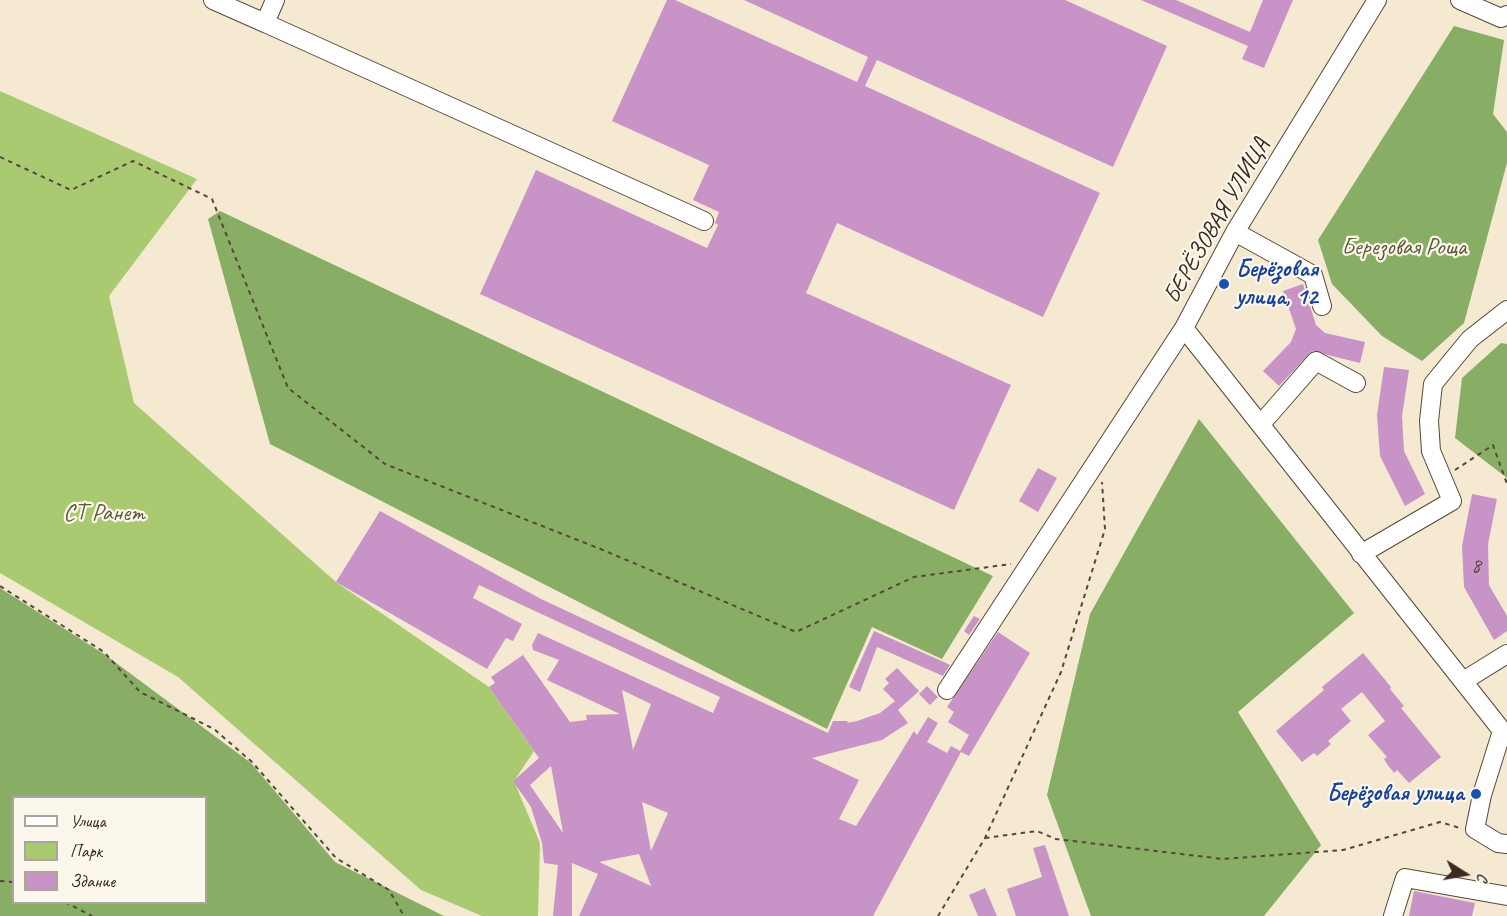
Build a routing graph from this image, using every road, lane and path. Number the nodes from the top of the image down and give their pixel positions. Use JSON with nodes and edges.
{"nodes":[{"id":1,"x":213,"y":0,"type":"edge"},
{"id":2,"x":274,"y":0,"type":"edge"},
{"id":3,"x":1377,"y":0,"type":"edge"},
{"id":4,"x":1460,"y":0,"type":"edge"},
{"id":5,"x":1507,"y":15,"type":"edge"},
{"id":6,"x":265,"y":23,"type":"junction"},
{"id":7,"x":0,"y":157,"type":"edge"},
{"id":8,"x":704,"y":221,"type":"dead end"},
{"id":9,"x":1235,"y":232,"type":"junction"},
{"id":10,"x":1322,"y":306,"type":"dead end"},
{"id":11,"x":1507,"y":310,"type":"edge"},
{"id":12,"x":1184,"y":328,"type":"junction"},
{"id":13,"x":1356,"y":382,"type":"dead end"},
{"id":14,"x":1261,"y":424,"type":"junction"},
{"id":15,"x":1101,"y":455,"type":"junction"},
{"id":16,"x":1442,"y":478,"type":"junction"},
{"id":17,"x":1507,"y":484,"type":"edge"},
{"id":18,"x":1361,"y":554,"type":"junction"},
{"id":19,"x":1031,"y":561,"type":"junction"},
{"id":20,"x":0,"y":586,"type":"edge"},
{"id":21,"x":1507,"y":654,"type":"edge"},
{"id":22,"x":1465,"y":680,"type":"junction"},
{"id":23,"x":947,"y":690,"type":"dead end"},
{"id":24,"x":1504,"y":734,"type":"edge"},
{"id":25,"x":1475,"y":829,"type":"junction"},
{"id":26,"x":986,"y":838,"type":"junction"},
{"id":27,"x":1507,"y":844,"type":"edge"},
{"id":28,"x":1507,"y":896,"type":"edge"},
{"id":29,"x":67,"y":904,"type":"edge"},
{"id":30,"x":92,"y":916,"type":"edge"},
{"id":31,"x":405,"y":916,"type":"edge"},
{"id":32,"x":938,"y":916,"type":"edge"},
{"id":33,"x":1394,"y":916,"type":"edge"}],
"edges":[{"from":1,"to":6,"type":"street"},
{"from":2,"to":6,"type":"street"},
{"from":3,"to":9,"type":"street","name":"БЕРЁЗОВАЯ УЛИЦА"},
{"from":4,"to":5,"type":"street"},
{"from":6,"to":8,"type":"street"},
{"from":7,"to":19,"type":"path"},
{"from":9,"to":10,"type":"street"},
{"from":9,"to":12,"type":"street","name":"БЕРЁЗОВАЯ УЛИЦА"},
{"from":11,"to":16,"type":"street"},
{"from":12,"to":14,"type":"street","name":"БЕРЁЗОВАЯ УЛИЦА"},
{"from":12,"to":15,"type":"street"},
{"from":13,"to":14,"type":"street"},
{"from":14,"to":18,"type":"street","name":"БЕРЁЗОВАЯ УЛИЦА"},
{"from":15,"to":19,"type":"street"},
{"from":15,"to":26,"type":"path"},
{"from":16,"to":17,"type":"path"},
{"from":16,"to":18,"type":"street"},
{"from":18,"to":22,"type":"street","name":"БЕРЁЗОВАЯ УЛИЦА"},
{"from":19,"to":23,"type":"street"},
{"from":20,"to":31,"type":"path"},
{"from":21,"to":22,"type":"street"},
{"from":22,"to":24,"type":"street","name":"БЕРЁЗОВАЯ УЛИЦА"},
{"from":24,"to":25,"type":"street"},
{"from":25,"to":26,"type":"path"},
{"from":25,"to":27,"type":"street"},
{"from":26,"to":32,"type":"path"},
{"from":28,"to":33,"type":"street"},
{"from":29,"to":30,"type":"path"}]}
